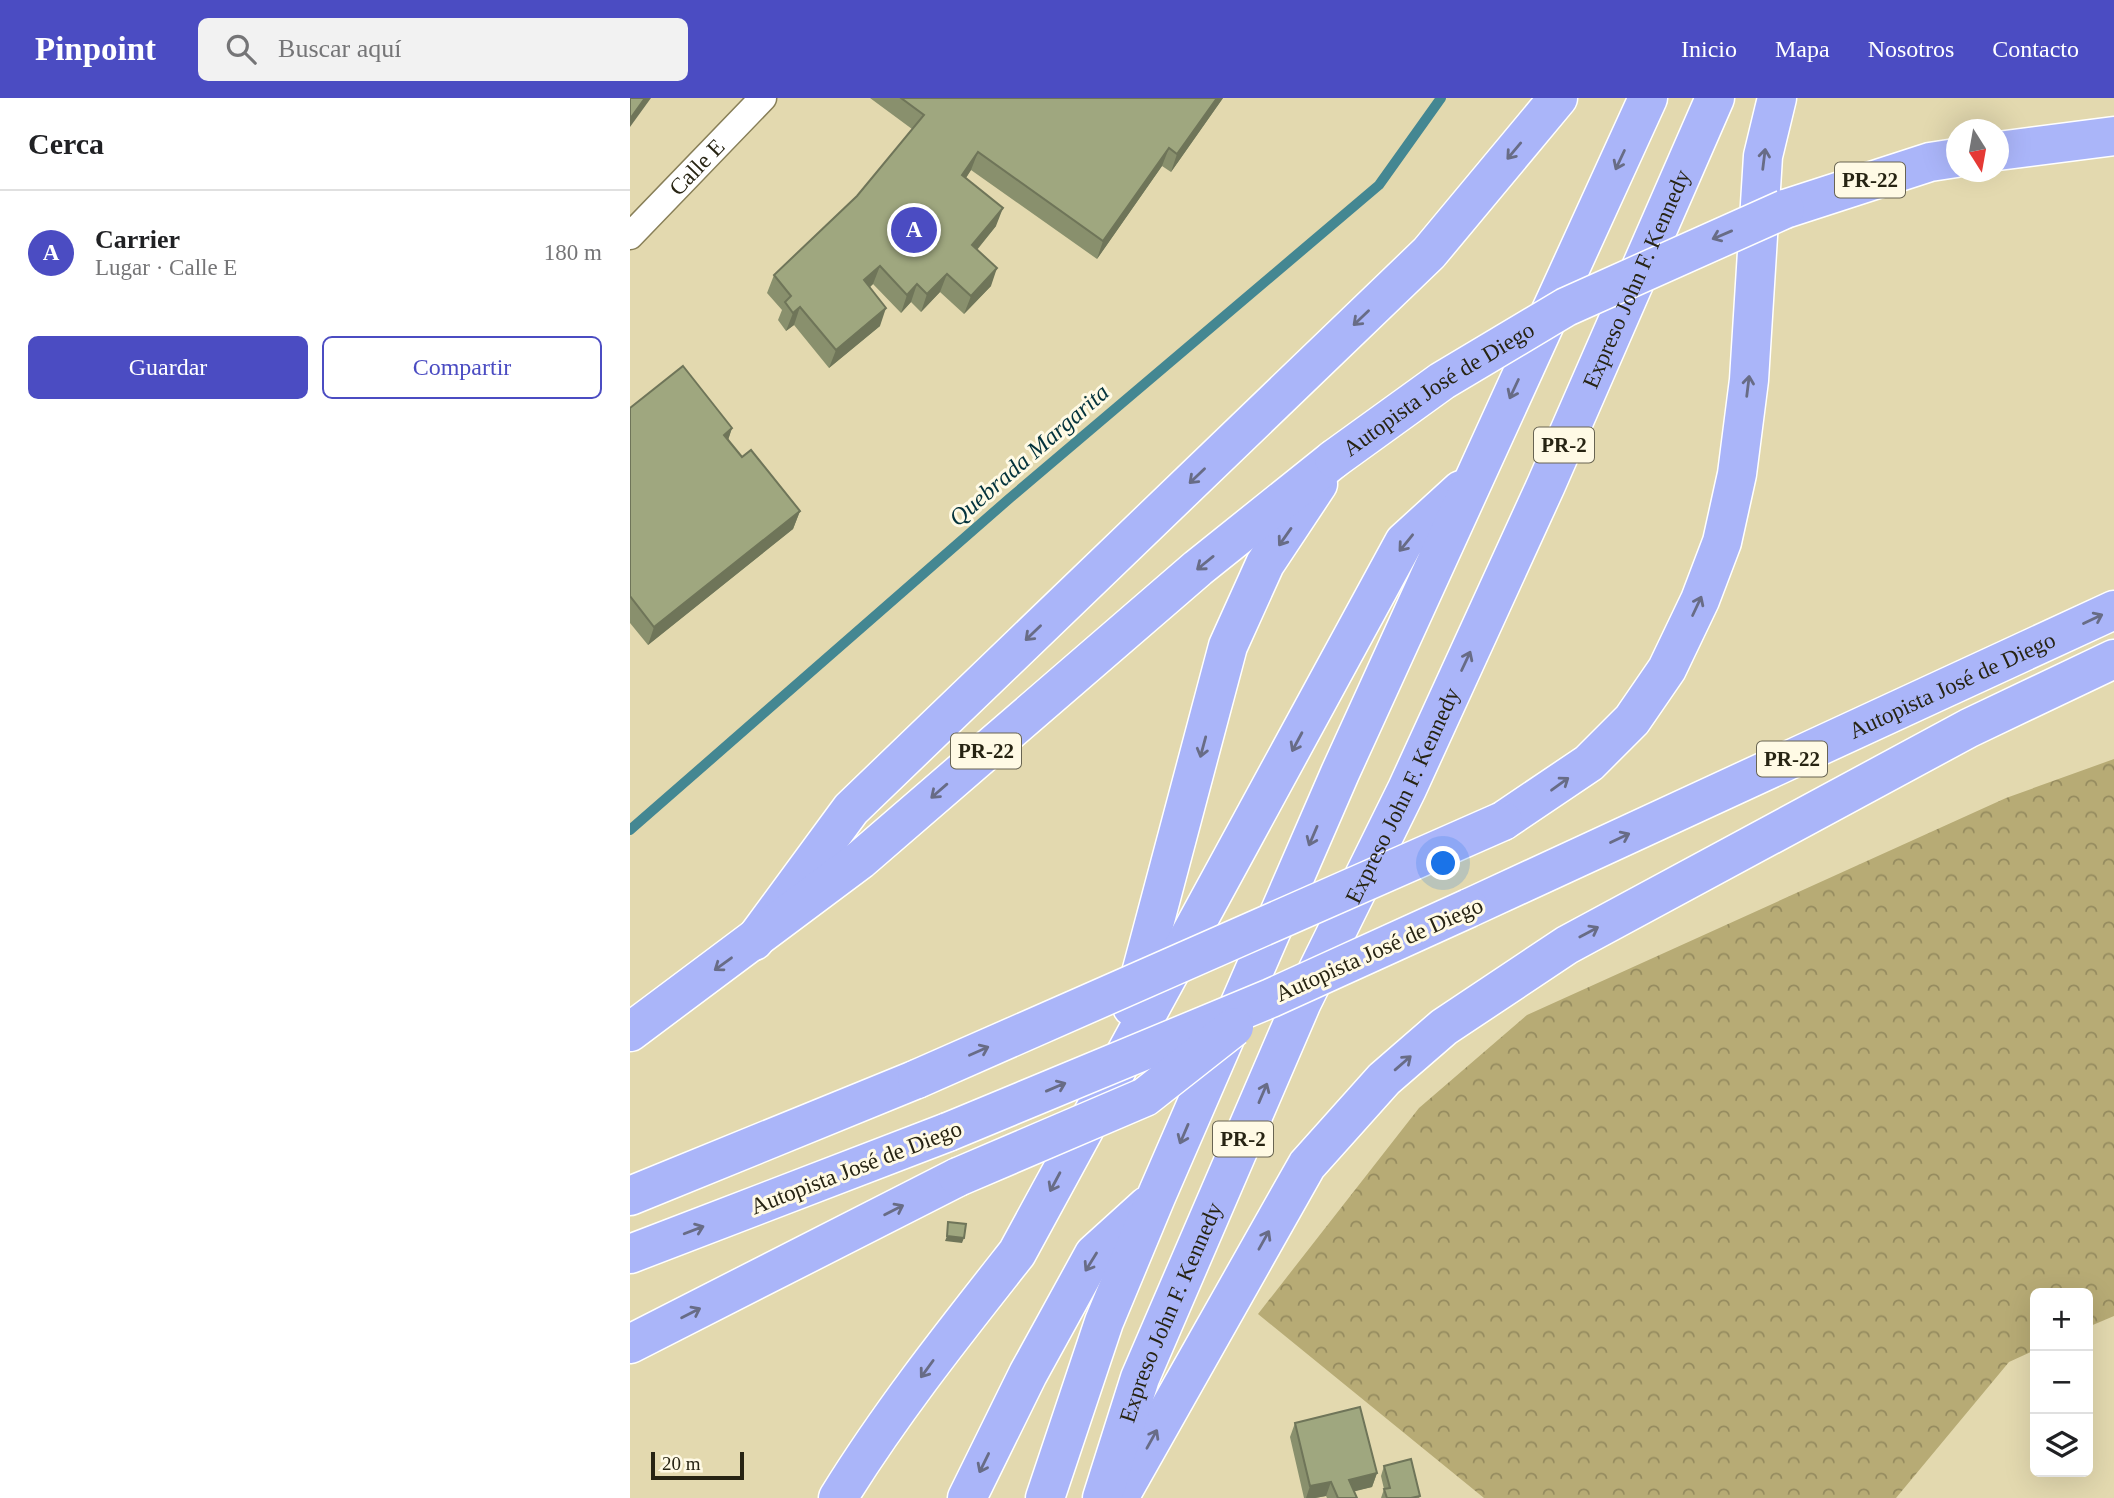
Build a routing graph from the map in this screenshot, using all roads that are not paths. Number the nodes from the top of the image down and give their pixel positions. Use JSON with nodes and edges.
{"nodes":[{"id":1,"x":763,"y":98,"type":"edge"},
{"id":2,"x":1558,"y":98,"type":"edge"},
{"id":3,"x":1648,"y":98,"type":"edge"},
{"id":4,"x":1715,"y":98,"type":"edge"},
{"id":5,"x":1777,"y":98,"type":"edge"},
{"id":6,"x":2114,"y":136,"type":"edge"},
{"id":7,"x":2009,"y":150,"type":"edge"},
{"id":8,"x":1946,"y":160,"type":"edge"},
{"id":9,"x":630,"y":236,"type":"edge"},
{"id":10,"x":1334,"y":459,"type":"junction"},
{"id":11,"x":1473,"y":479,"type":"junction"},
{"id":12,"x":2114,"y":610,"type":"edge"},
{"id":13,"x":2114,"y":659,"type":"edge"},
{"id":14,"x":754,"y":941,"type":"junction"},
{"id":15,"x":1271,"y":998,"type":"junction"},
{"id":16,"x":630,"y":1032,"type":"edge"},
{"id":17,"x":1113,"y":1080,"type":"junction"},
{"id":18,"x":630,"y":1196,"type":"edge"},
{"id":19,"x":1156,"y":1197,"type":"junction"},
{"id":20,"x":630,"y":1254,"type":"edge"},
{"id":21,"x":630,"y":1344,"type":"edge"},
{"id":22,"x":838,"y":1498,"type":"edge"},
{"id":23,"x":967,"y":1498,"type":"edge"},
{"id":24,"x":1045,"y":1498,"type":"edge"},
{"id":25,"x":1102,"y":1498,"type":"edge"},
{"id":26,"x":1119,"y":1498,"type":"edge"}],
"edges":[{"from":1,"to":9,"type":"street","name":"Calle E"},
{"from":2,"to":14,"type":"highway","one_way":true},
{"from":3,"to":11,"type":"highway","number":"PR-2","one_way":true},
{"from":25,"to":4,"type":"highway","name":"Expreso John F. Kennedy","number":"PR-2","one_way":true},
{"from":18,"to":5,"type":"highway","one_way":true,"bridge":true},
{"from":6,"to":7,"type":"highway"},
{"from":8,"to":10,"type":"highway","name":"Autopista José de Diego","number":"PR-22","one_way":true,"bridge":true},
{"from":10,"to":14,"type":"highway","name":"Autopista José de Diego","number":"PR-22","one_way":true},
{"from":10,"to":17,"type":"highway","one_way":true},
{"from":11,"to":17,"type":"highway","one_way":true},
{"from":11,"to":19,"type":"highway","number":"PR-2","one_way":true},
{"from":15,"to":12,"type":"highway","name":"Autopista José de Diego","number":"PR-22","one_way":true,"bridge":true},
{"from":26,"to":13,"type":"highway","one_way":true},
{"from":14,"to":16,"type":"highway","name":"Autopista José de Diego","number":"PR-22","one_way":true},
{"from":20,"to":15,"type":"highway","name":"Autopista José de Diego","number":"PR-22","one_way":true,"bridge":true},
{"from":21,"to":15,"type":"highway","one_way":true,"bridge":true},
{"from":17,"to":22,"type":"highway","one_way":true},
{"from":19,"to":23,"type":"highway","one_way":true},
{"from":19,"to":24,"type":"highway","number":"PR-2"}]}
